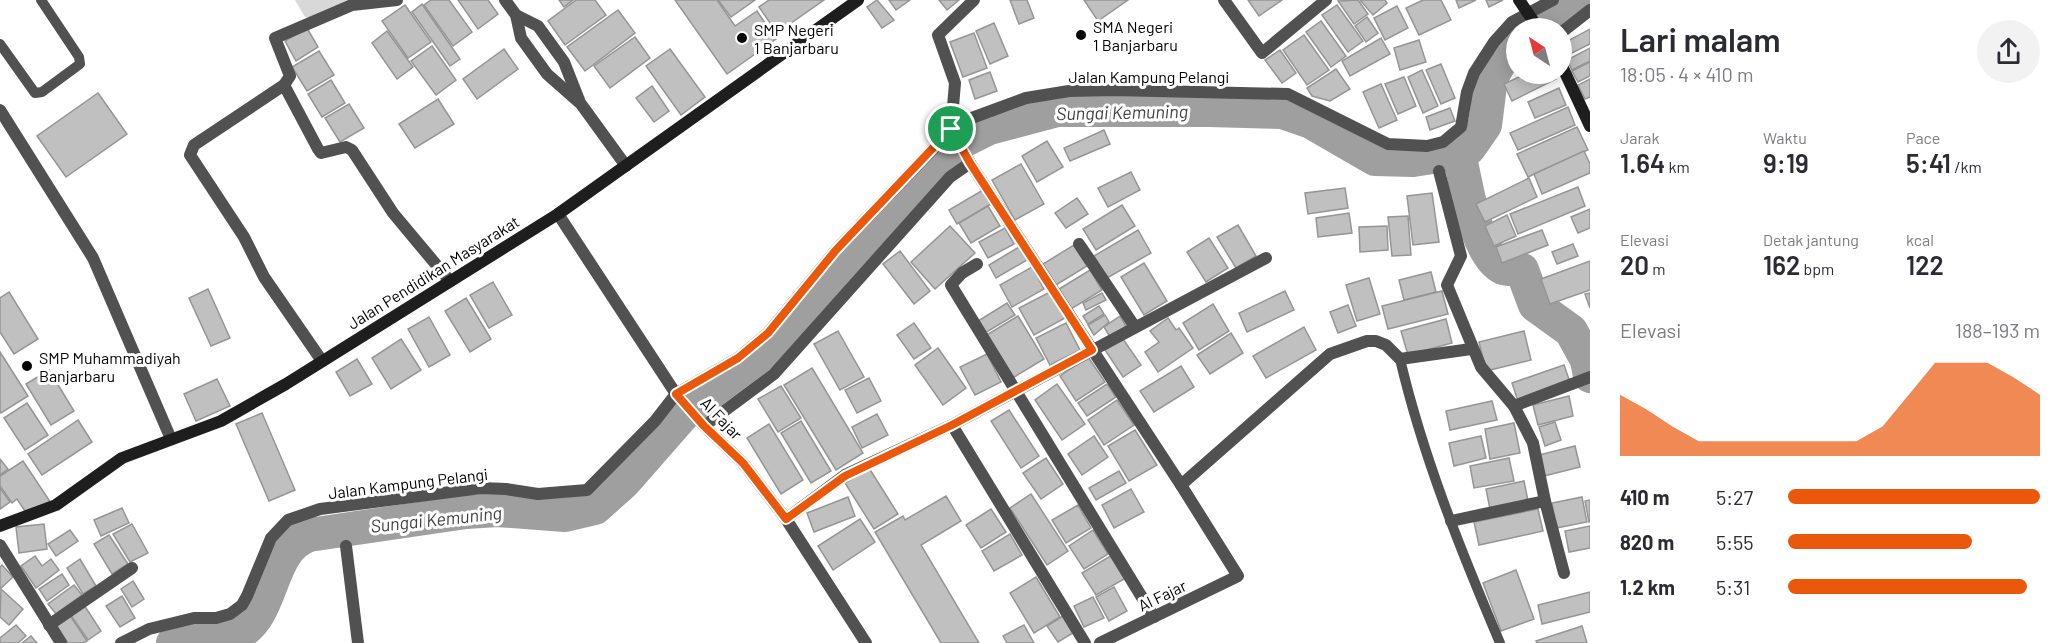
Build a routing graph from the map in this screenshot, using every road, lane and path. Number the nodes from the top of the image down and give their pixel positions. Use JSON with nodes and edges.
{"nodes":[{"id":1,"x":41,"y":0,"type":"edge"},
{"id":2,"x":398,"y":0,"type":"edge"},
{"id":3,"x":505,"y":0,"type":"edge"},
{"id":4,"x":858,"y":0,"type":"edge"},
{"id":5,"x":974,"y":0,"type":"edge"},
{"id":6,"x":1224,"y":0,"type":"edge"},
{"id":7,"x":1326,"y":0,"type":"edge"},
{"id":8,"x":1519,"y":0,"type":"edge"},
{"id":9,"x":1553,"y":0,"type":"edge"},
{"id":10,"x":1590,"y":10,"type":"edge"},
{"id":11,"x":516,"y":15,"type":"junction"},
{"id":12,"x":1531,"y":18,"type":"edge"},
{"id":13,"x":1572,"y":24,"type":"edge"},
{"id":14,"x":0,"y":44,"type":"edge"},
{"id":15,"x":1570,"y":84,"type":"edge"},
{"id":16,"x":284,"y":85,"type":"junction"},
{"id":17,"x":580,"y":104,"type":"junction"},
{"id":18,"x":0,"y":110,"type":"edge"},
{"id":19,"x":1590,"y":126,"type":"edge"},
{"id":20,"x":952,"y":131,"type":"junction"},
{"id":21,"x":968,"y":159,"type":"junction"},
{"id":22,"x":626,"y":166,"type":"junction"},
{"id":23,"x":1439,"y":171,"type":"dead end"},
{"id":24,"x":558,"y":214,"type":"junction"},
{"id":25,"x":1079,"y":244,"type":"dead end"},
{"id":26,"x":1266,"y":258,"type":"dead end"},
{"id":27,"x":977,"y":264,"type":"dead end"},
{"id":28,"x":449,"y":280,"type":"junction"},
{"id":29,"x":1135,"y":327,"type":"junction"},
{"id":30,"x":1471,"y":349,"type":"junction"},
{"id":31,"x":1092,"y":350,"type":"junction"},
{"id":32,"x":1400,"y":359,"type":"junction"},
{"id":33,"x":322,"y":361,"type":"junction"},
{"id":34,"x":1584,"y":380,"type":"edge"},
{"id":35,"x":1015,"y":391,"type":"junction"},
{"id":36,"x":677,"y":395,"type":"junction"},
{"id":37,"x":1514,"y":406,"type":"junction"},
{"id":38,"x":701,"y":423,"type":"junction"},
{"id":39,"x":952,"y":425,"type":"junction"},
{"id":40,"x":171,"y":439,"type":"junction"},
{"id":41,"x":1181,"y":485,"type":"junction"},
{"id":42,"x":1545,"y":501,"type":"junction"},
{"id":43,"x":786,"y":519,"type":"junction"},
{"id":44,"x":1450,"y":521,"type":"junction"},
{"id":45,"x":0,"y":526,"type":"edge"},
{"id":46,"x":0,"y":544,"type":"edge"},
{"id":47,"x":346,"y":546,"type":"dead end"},
{"id":48,"x":132,"y":568,"type":"dead end"},
{"id":49,"x":1564,"y":573,"type":"dead end"},
{"id":50,"x":1154,"y":617,"type":"junction"},
{"id":51,"x":49,"y":625,"type":"junction"},
{"id":52,"x":61,"y":643,"type":"edge"},
{"id":53,"x":121,"y":643,"type":"edge"},
{"id":54,"x":358,"y":643,"type":"edge"},
{"id":55,"x":866,"y":643,"type":"edge"},
{"id":56,"x":1084,"y":643,"type":"edge"},
{"id":57,"x":1100,"y":643,"type":"edge"},
{"id":58,"x":1500,"y":643,"type":"edge"}],
"edges":[{"from":1,"to":14,"type":"lane"},
{"from":2,"to":16,"type":"street"},
{"from":3,"to":11,"type":"street"},
{"from":4,"to":22,"type":"street","name":"Jalan Pendidikan Masyarakat"},
{"from":5,"to":20,"type":"street"},
{"from":6,"to":7,"type":"street"},
{"from":8,"to":12,"type":"street","bridge":true},
{"from":9,"to":20,"type":"street","name":"Jalan Kampung Pelangi"},
{"from":10,"to":13,"type":"street"},
{"from":11,"to":17,"type":"street"},
{"from":11,"to":17,"type":"street"},
{"from":15,"to":19,"type":"street"},
{"from":16,"to":28,"type":"street"},
{"from":16,"to":33,"type":"street"},
{"from":17,"to":22,"type":"street"},
{"from":18,"to":40,"type":"street"},
{"from":20,"to":21,"type":"street"},
{"from":20,"to":36,"type":"street","name":"Jalan Kampung Pelangi"},
{"from":21,"to":31,"type":"street"},
{"from":21,"to":38,"type":"street"},
{"from":22,"to":24,"type":"street","name":"Jalan Pendidikan Masyarakat"},
{"from":23,"to":30,"type":"street"},
{"from":24,"to":28,"type":"street","name":"Jalan Pendidikan Masyarakat"},
{"from":24,"to":36,"type":"street","name":"Al Fajar"},
{"from":25,"to":29,"type":"street"},
{"from":26,"to":29,"type":"street"},
{"from":27,"to":35,"type":"street"},
{"from":28,"to":33,"type":"street","name":"Jalan Pendidikan Masyarakat"},
{"from":29,"to":31,"type":"street"},
{"from":30,"to":32,"type":"street"},
{"from":30,"to":37,"type":"street"},
{"from":31,"to":35,"type":"street"},
{"from":31,"to":41,"type":"street"},
{"from":32,"to":41,"type":"street"},
{"from":32,"to":44,"type":"lane"},
{"from":33,"to":40,"type":"street","name":"Jalan Pendidikan Masyarakat"},
{"from":34,"to":37,"type":"street"},
{"from":35,"to":39,"type":"street"},
{"from":35,"to":50,"type":"street"},
{"from":36,"to":38,"type":"street","name":"Al Fajar"},
{"from":36,"to":53,"type":"street","name":"Jalan Kampung Pelangi"},
{"from":37,"to":42,"type":"street"},
{"from":38,"to":43,"type":"street","name":"Al Fajar"},
{"from":39,"to":43,"type":"street"},
{"from":39,"to":56,"type":"street"},
{"from":40,"to":45,"type":"street","name":"Jalan Pendidikan Masyarakat"},
{"from":41,"to":50,"type":"street","name":"Al Fajar"},
{"from":42,"to":44,"type":"street"},
{"from":42,"to":49,"type":"street"},
{"from":43,"to":55,"type":"street","name":"Al Fajar"},
{"from":44,"to":58,"type":"lane"},
{"from":46,"to":51,"type":"street"},
{"from":47,"to":54,"type":"street"},
{"from":48,"to":51,"type":"street"},
{"from":50,"to":57,"type":"street","name":"Al Fajar"},
{"from":51,"to":52,"type":"street"}]}
